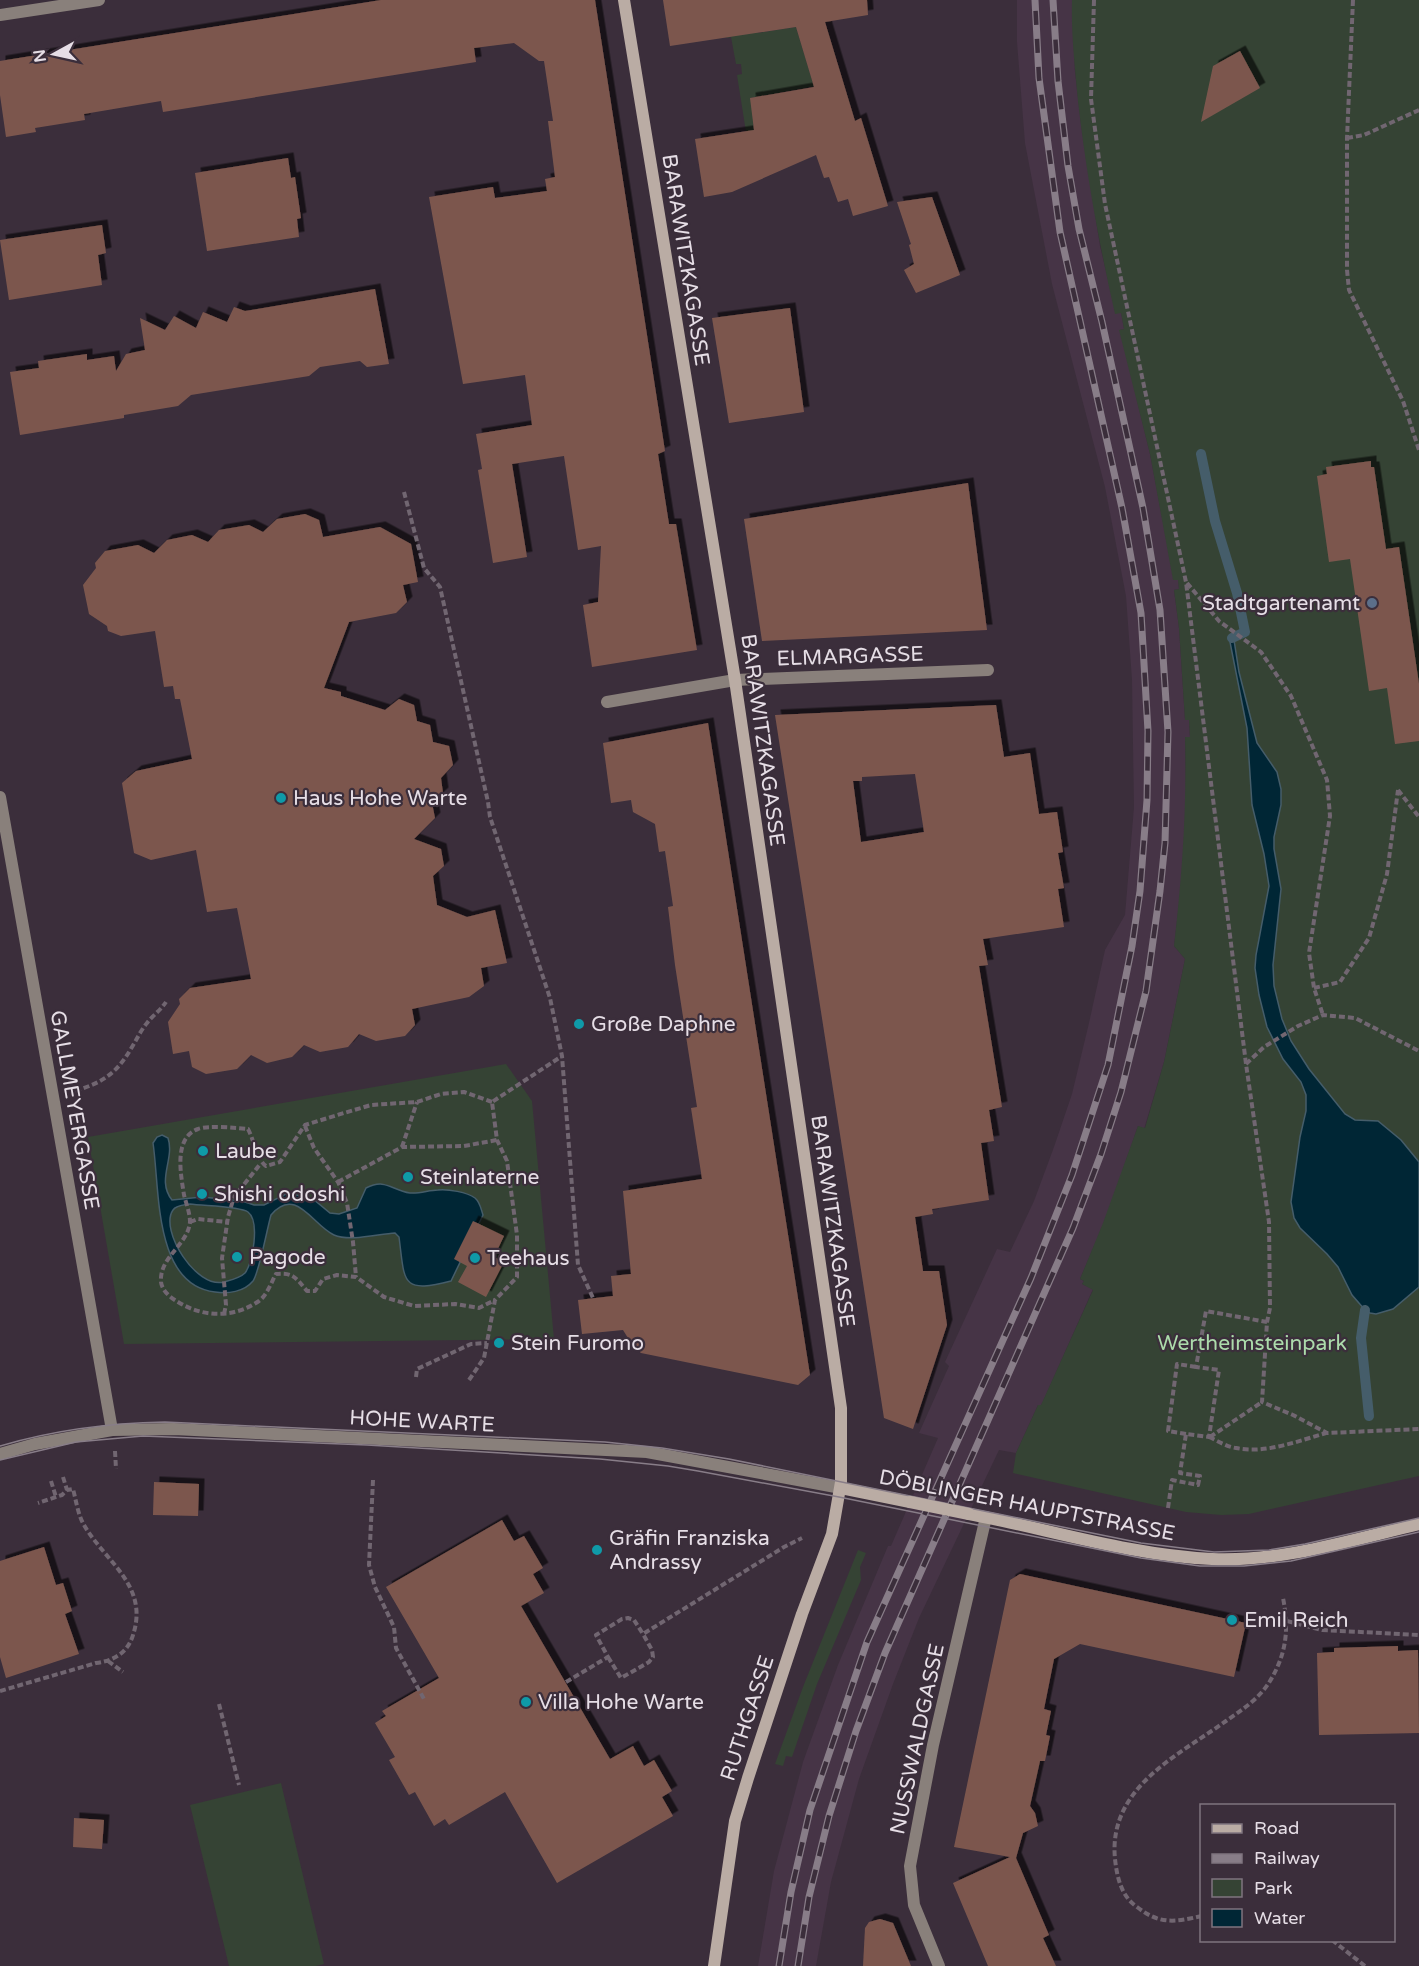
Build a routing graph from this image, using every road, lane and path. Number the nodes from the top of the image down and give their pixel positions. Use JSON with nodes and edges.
{"nodes":[{"id":1,"x":99,"y":0,"type":"edge"},
{"id":2,"x":624,"y":0,"type":"edge"},
{"id":3,"x":1094,"y":0,"type":"edge"},
{"id":4,"x":1353,"y":0,"type":"edge"},
{"id":5,"x":0,"y":15,"type":"edge"},
{"id":6,"x":1419,"y":110,"type":"edge"},
{"id":7,"x":1347,"y":138,"type":"junction"},
{"id":8,"x":1419,"y":450,"type":"edge"},
{"id":9,"x":404,"y":492,"type":"dead end"},
{"id":10,"x":1186,"y":582,"type":"junction"},
{"id":11,"x":988,"y":670,"type":"dead end"},
{"id":12,"x":735,"y":680,"type":"junction"},
{"id":13,"x":607,"y":702,"type":"dead end"},
{"id":14,"x":0,"y":797,"type":"edge"},
{"id":15,"x":1419,"y":817,"type":"edge"},
{"id":16,"x":2,"y":821,"type":"edge"},
{"id":17,"x":1314,"y":988,"type":"junction"},
{"id":18,"x":166,"y":1002,"type":"dead end"},
{"id":19,"x":1323,"y":1015,"type":"junction"},
{"id":20,"x":1419,"y":1051,"type":"edge"},
{"id":21,"x":562,"y":1056,"type":"junction"},
{"id":22,"x":1246,"y":1064,"type":"junction"},
{"id":23,"x":74,"y":1091,"type":"dead end"},
{"id":24,"x":417,"y":1102,"type":"junction"},
{"id":25,"x":492,"y":1102,"type":"junction"},
{"id":26,"x":305,"y":1125,"type":"junction"},
{"id":27,"x":497,"y":1140,"type":"junction"},
{"id":28,"x":402,"y":1147,"type":"junction"},
{"id":29,"x":261,"y":1162,"type":"junction"},
{"id":30,"x":338,"y":1182,"type":"junction"},
{"id":31,"x":228,"y":1220,"type":"junction"},
{"id":32,"x":190,"y":1222,"type":"junction"},
{"id":33,"x":356,"y":1277,"type":"junction"},
{"id":34,"x":593,"y":1298,"type":"dead end"},
{"id":35,"x":495,"y":1300,"type":"junction"},
{"id":36,"x":224,"y":1314,"type":"junction"},
{"id":37,"x":1267,"y":1322,"type":"junction"},
{"id":38,"x":487,"y":1343,"type":"junction"},
{"id":39,"x":1196,"y":1367,"type":"junction"},
{"id":40,"x":416,"y":1377,"type":"dead end"},
{"id":41,"x":469,"y":1380,"type":"dead end"},
{"id":42,"x":1262,"y":1402,"type":"junction"},
{"id":43,"x":1419,"y":1429,"type":"edge"},
{"id":44,"x":112,"y":1430,"type":"junction"},
{"id":45,"x":1327,"y":1433,"type":"junction"},
{"id":46,"x":1186,"y":1434,"type":"junction"},
{"id":47,"x":1209,"y":1437,"type":"junction"},
{"id":48,"x":0,"y":1454,"type":"edge"},
{"id":49,"x":63,"y":1477,"type":"dead end"},
{"id":50,"x":373,"y":1480,"type":"dead end"},
{"id":51,"x":51,"y":1481,"type":"dead end"},
{"id":52,"x":841,"y":1488,"type":"junction"},
{"id":53,"x":67,"y":1490,"type":"junction"},
{"id":54,"x":56,"y":1497,"type":"junction"},
{"id":55,"x":38,"y":1503,"type":"dead end"},
{"id":56,"x":1168,"y":1508,"type":"dead end"},
{"id":57,"x":986,"y":1517,"type":"junction"},
{"id":58,"x":1419,"y":1524,"type":"edge"},
{"id":59,"x":802,"y":1538,"type":"dead end"},
{"id":60,"x":1283,"y":1598,"type":"dead end"},
{"id":61,"x":1287,"y":1621,"type":"junction"},
{"id":62,"x":643,"y":1634,"type":"junction"},
{"id":63,"x":1419,"y":1635,"type":"edge"},
{"id":64,"x":608,"y":1657,"type":"junction"},
{"id":65,"x":108,"y":1661,"type":"junction"},
{"id":66,"x":123,"y":1672,"type":"dead end"},
{"id":67,"x":566,"y":1682,"type":"dead end"},
{"id":68,"x":0,"y":1691,"type":"edge"},
{"id":69,"x":424,"y":1699,"type":"dead end"},
{"id":70,"x":219,"y":1704,"type":"dead end"},
{"id":71,"x":239,"y":1785,"type":"dead end"},
{"id":72,"x":1200,"y":1916,"type":"edge"},
{"id":73,"x":1333,"y":1942,"type":"edge"},
{"id":74,"x":714,"y":1966,"type":"edge"},
{"id":75,"x":939,"y":1966,"type":"edge"},
{"id":76,"x":1365,"y":1966,"type":"edge"}],
"edges":[{"from":1,"to":5,"type":"street"},
{"from":2,"to":12,"type":"main road","name":"BARAWITZKAGASSE"},
{"from":3,"to":10,"type":"path"},
{"from":4,"to":7,"type":"path"},
{"from":6,"to":7,"type":"path"},
{"from":7,"to":8,"type":"path"},
{"from":9,"to":21,"type":"path"},
{"from":10,"to":17,"type":"path"},
{"from":10,"to":22,"type":"path"},
{"from":11,"to":12,"type":"street","name":"ELMARGASSE"},
{"from":12,"to":13,"type":"street","name":"ELMARGASSE"},
{"from":12,"to":52,"type":"main road","name":"BARAWITZKAGASSE"},
{"from":14,"to":16,"type":"street","name":"GALLMEYERGASSE"},
{"from":15,"to":17,"type":"path"},
{"from":16,"to":44,"type":"street","name":"GALLMEYERGASSE"},
{"from":17,"to":19,"type":"path"},
{"from":18,"to":23,"type":"path"},
{"from":19,"to":20,"type":"path"},
{"from":19,"to":22,"type":"path"},
{"from":21,"to":25,"type":"path"},
{"from":21,"to":34,"type":"path"},
{"from":22,"to":37,"type":"path"},
{"from":24,"to":25,"type":"path"},
{"from":24,"to":26,"type":"path"},
{"from":24,"to":28,"type":"path"},
{"from":25,"to":27,"type":"path"},
{"from":26,"to":29,"type":"path"},
{"from":26,"to":30,"type":"path"},
{"from":27,"to":28,"type":"path"},
{"from":27,"to":35,"type":"path"},
{"from":28,"to":30,"type":"path"},
{"from":29,"to":31,"type":"path"},
{"from":29,"to":32,"type":"path"},
{"from":30,"to":33,"type":"path"},
{"from":31,"to":32,"type":"path"},
{"from":31,"to":36,"type":"path"},
{"from":32,"to":36,"type":"path"},
{"from":33,"to":35,"type":"path"},
{"from":33,"to":36,"type":"path"},
{"from":35,"to":38,"type":"path"},
{"from":37,"to":39,"type":"path"},
{"from":37,"to":42,"type":"path"},
{"from":38,"to":40,"type":"path"},
{"from":38,"to":41,"type":"path"},
{"from":39,"to":46,"type":"path"},
{"from":39,"to":47,"type":"path"},
{"from":42,"to":45,"type":"path"},
{"from":42,"to":47,"type":"path"},
{"from":43,"to":45,"type":"path"},
{"from":44,"to":48,"type":"street","name":"HOHE WARTE"},
{"from":44,"to":52,"type":"street","name":"HOHE WARTE"},
{"from":45,"to":47,"type":"path"},
{"from":46,"to":47,"type":"path"},
{"from":46,"to":56,"type":"path"},
{"from":49,"to":53,"type":"path"},
{"from":50,"to":69,"type":"path"},
{"from":51,"to":54,"type":"path"},
{"from":52,"to":57,"type":"main road","name":"DÖBLINGER HAUPTSTRASSE","bridge":true},
{"from":52,"to":74,"type":"main road","name":"RUTHGASSE"},
{"from":53,"to":54,"type":"path"},
{"from":53,"to":65,"type":"path"},
{"from":54,"to":55,"type":"path"},
{"from":57,"to":58,"type":"main road","name":"DÖBLINGER HAUPTSTRASSE"},
{"from":57,"to":75,"type":"street","name":"NUSSWALDGASSE"},
{"from":59,"to":62,"type":"path"},
{"from":60,"to":61,"type":"path"},
{"from":61,"to":63,"type":"path"},
{"from":61,"to":72,"type":"path"},
{"from":62,"to":64,"type":"path"},
{"from":62,"to":64,"type":"path"},
{"from":64,"to":67,"type":"path"},
{"from":65,"to":66,"type":"path"},
{"from":65,"to":68,"type":"path"},
{"from":70,"to":71,"type":"path"},
{"from":73,"to":76,"type":"path"}]}
